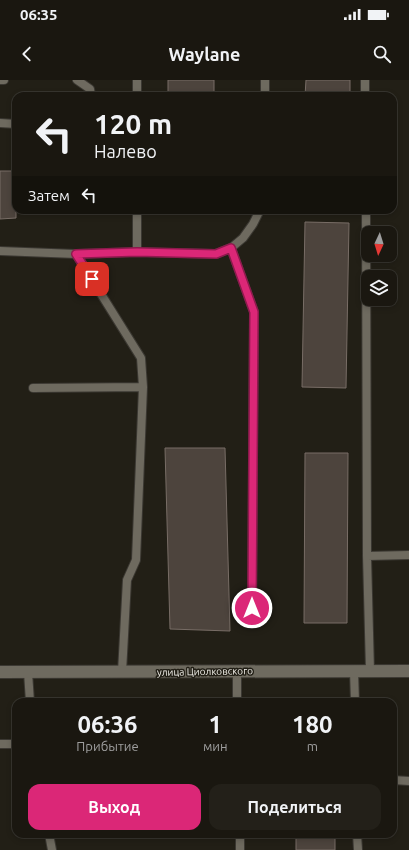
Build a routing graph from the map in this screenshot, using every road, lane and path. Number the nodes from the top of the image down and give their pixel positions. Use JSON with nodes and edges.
{"nodes":[{"id":1,"x":0,"y":80,"type":"edge"},
{"id":2,"x":4,"y":80,"type":"edge"},
{"id":3,"x":77,"y":80,"type":"edge"},
{"id":4,"x":137,"y":80,"type":"edge"},
{"id":5,"x":265,"y":80,"type":"edge"},
{"id":6,"x":365,"y":80,"type":"edge"},
{"id":7,"x":91,"y":92,"type":"edge"},
{"id":8,"x":137,"y":92,"type":"edge"},
{"id":9,"x":265,"y":92,"type":"edge"},
{"id":10,"x":365,"y":92,"type":"edge"},
{"id":11,"x":0,"y":123,"type":"edge"},
{"id":12,"x":12,"y":124,"type":"edge"},
{"id":13,"x":137,"y":214,"type":"edge"},
{"id":14,"x":258,"y":214,"type":"edge"},
{"id":15,"x":366,"y":214,"type":"edge"},
{"id":16,"x":231,"y":248,"type":"junction"},
{"id":17,"x":0,"y":251,"type":"edge"},
{"id":18,"x":137,"y":252,"type":"junction"},
{"id":19,"x":76,"y":254,"type":"junction"},
{"id":20,"x":143,"y":387,"type":"junction"},
{"id":21,"x":33,"y":388,"type":"dead end"},
{"id":22,"x":409,"y":555,"type":"edge"},
{"id":23,"x":367,"y":556,"type":"junction"},
{"id":24,"x":252,"y":608,"type":"dead end"},
{"id":25,"x":237,"y":671,"type":"junction"},
{"id":26,"x":354,"y":671,"type":"junction"},
{"id":27,"x":370,"y":671,"type":"junction"},
{"id":28,"x":409,"y":671,"type":"edge"},
{"id":29,"x":0,"y":672,"type":"edge"},
{"id":30,"x":28,"y":672,"type":"junction"},
{"id":31,"x":122,"y":672,"type":"junction"},
{"id":32,"x":30,"y":698,"type":"edge"},
{"id":33,"x":237,"y":698,"type":"edge"},
{"id":34,"x":355,"y":698,"type":"edge"},
{"id":35,"x":0,"y":744,"type":"edge"},
{"id":36,"x":12,"y":744,"type":"edge"},
{"id":37,"x":397,"y":780,"type":"edge"},
{"id":38,"x":409,"y":781,"type":"edge"},
{"id":39,"x":50,"y":838,"type":"edge"},
{"id":40,"x":240,"y":838,"type":"edge"},
{"id":41,"x":357,"y":838,"type":"edge"},
{"id":42,"x":52,"y":850,"type":"edge"},
{"id":43,"x":240,"y":850,"type":"edge"},
{"id":44,"x":358,"y":850,"type":"edge"}],
"edges":[{"from":1,"to":2,"type":"lane"},
{"from":3,"to":7,"type":"lane"},
{"from":4,"to":8,"type":"lane"},
{"from":5,"to":9,"type":"lane"},
{"from":6,"to":10,"type":"lane"},
{"from":11,"to":12,"type":"lane"},
{"from":13,"to":18,"type":"lane"},
{"from":14,"to":16,"type":"lane"},
{"from":15,"to":23,"type":"lane"},
{"from":16,"to":18,"type":"lane"},
{"from":16,"to":24,"type":"lane"},
{"from":17,"to":19,"type":"lane"},
{"from":18,"to":19,"type":"lane"},
{"from":19,"to":20,"type":"lane"},
{"from":20,"to":21,"type":"lane"},
{"from":20,"to":31,"type":"lane"},
{"from":22,"to":23,"type":"lane"},
{"from":23,"to":27,"type":"lane"},
{"from":25,"to":26,"type":"street","name":"улица Циолковского"},
{"from":25,"to":31,"type":"street","name":"улица Циолковского"},
{"from":25,"to":33,"type":"lane"},
{"from":26,"to":27,"type":"street","name":"улица Циолковского"},
{"from":26,"to":34,"type":"lane"},
{"from":27,"to":28,"type":"street","name":"улица Циолковского"},
{"from":29,"to":30,"type":"street","name":"улица Циолковского"},
{"from":30,"to":31,"type":"street","name":"улица Циолковского"},
{"from":30,"to":32,"type":"lane"},
{"from":35,"to":36,"type":"lane"},
{"from":37,"to":38,"type":"lane"},
{"from":39,"to":42,"type":"lane"},
{"from":40,"to":43,"type":"lane"},
{"from":41,"to":44,"type":"lane"}]}
